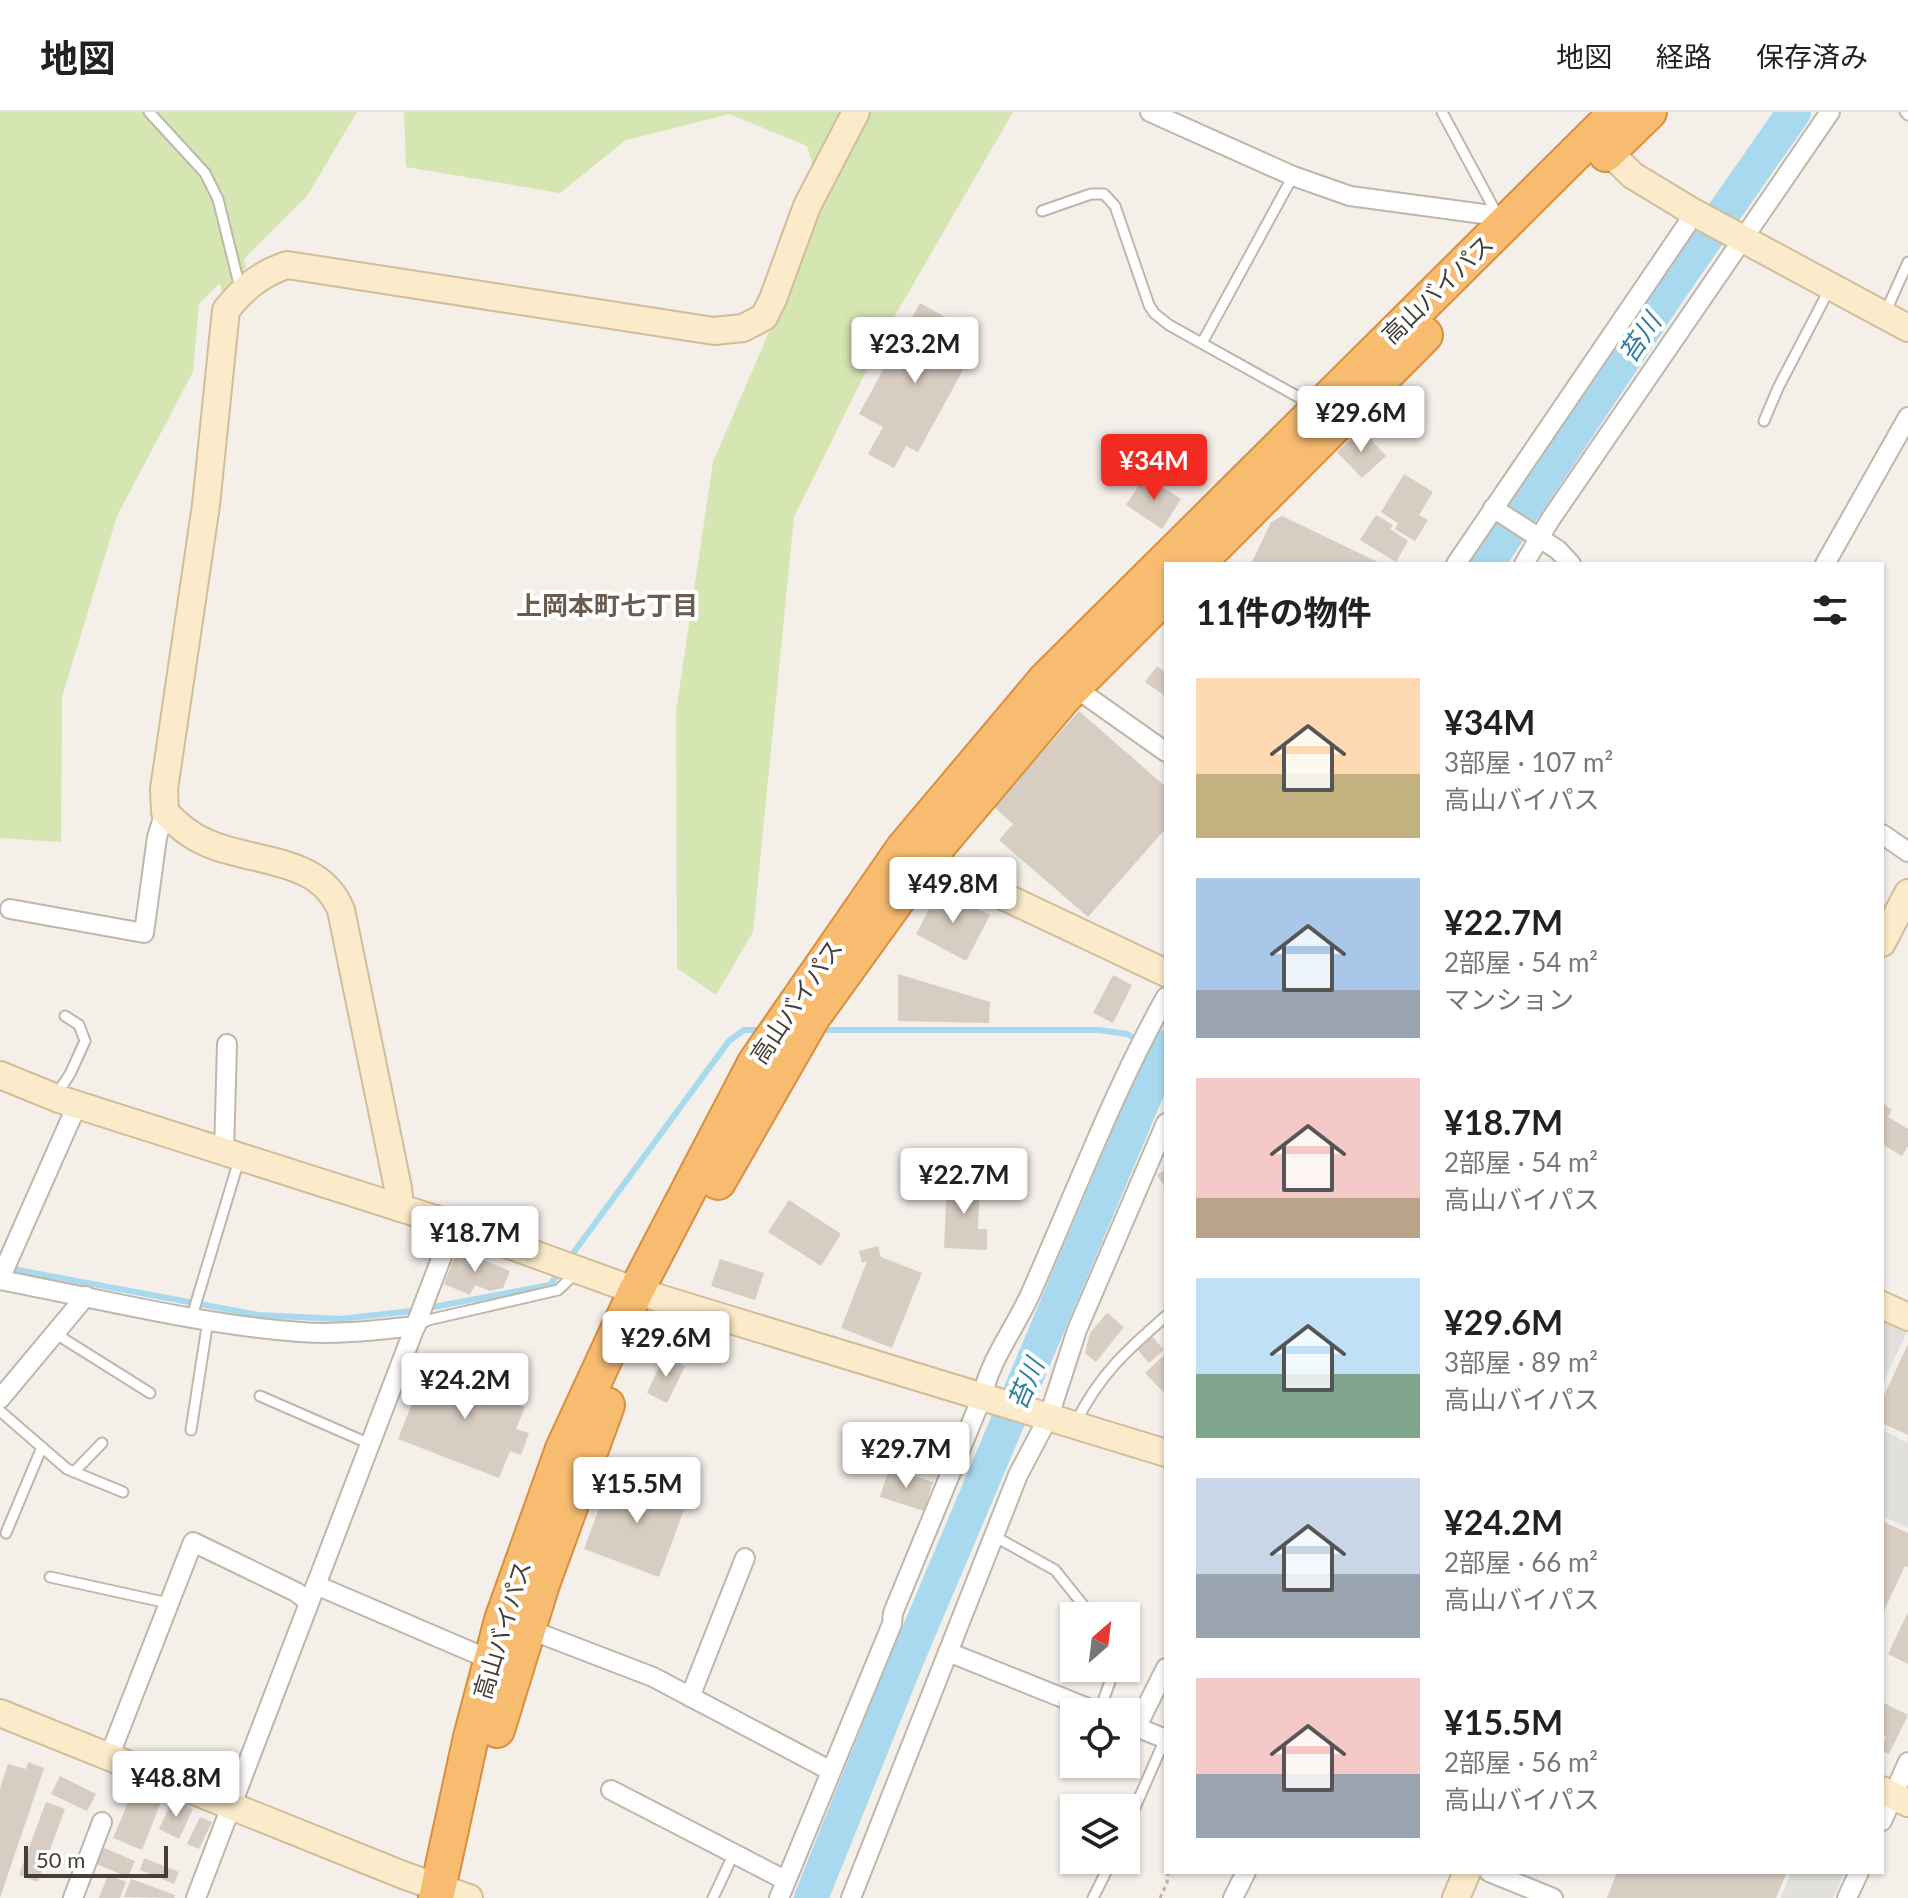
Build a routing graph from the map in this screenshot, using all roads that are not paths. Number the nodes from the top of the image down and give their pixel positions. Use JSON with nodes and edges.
{"nodes":[{"id":1,"x":149,"y":112,"type":"edge"},
{"id":2,"x":856,"y":112,"type":"edge"},
{"id":3,"x":1150,"y":112,"type":"edge"},
{"id":4,"x":1442,"y":112,"type":"edge"},
{"id":5,"x":1649,"y":112,"type":"edge"},
{"id":6,"x":1830,"y":112,"type":"edge"},
{"id":7,"x":1606,"y":133,"type":"edge"},
{"id":8,"x":1293,"y":176,"type":"junction"},
{"id":9,"x":1042,"y":211,"type":"dead end"},
{"id":10,"x":1696,"y":214,"type":"junction"},
{"id":11,"x":1502,"y":220,"type":"junction"},
{"id":12,"x":1738,"y":236,"type":"junction"},
{"id":13,"x":1908,"y":262,"type":"edge"},
{"id":14,"x":1831,"y":285,"type":"junction"},
{"id":15,"x":241,"y":291,"type":"junction"},
{"id":16,"x":1885,"y":315,"type":"junction"},
{"id":17,"x":1908,"y":328,"type":"edge"},
{"id":18,"x":1202,"y":343,"type":"junction"},
{"id":19,"x":1317,"y":408,"type":"junction"},
{"id":20,"x":1908,"y":417,"type":"edge"},
{"id":21,"x":1764,"y":421,"type":"dead end"},
{"id":22,"x":1496,"y":511,"type":"junction"},
{"id":23,"x":1537,"y":537,"type":"junction"},
{"id":24,"x":1199,"y":562,"type":"edge"},
{"id":25,"x":1458,"y":562,"type":"edge"},
{"id":26,"x":1525,"y":562,"type":"edge"},
{"id":27,"x":1569,"y":562,"type":"edge"},
{"id":28,"x":1826,"y":562,"type":"edge"},
{"id":29,"x":1164,"y":597,"type":"edge"},
{"id":30,"x":1074,"y":687,"type":"junction"},
{"id":31,"x":1164,"y":751,"type":"edge"},
{"id":32,"x":165,"y":812,"type":"junction"},
{"id":33,"x":1884,"y":835,"type":"edge"},
{"id":34,"x":1908,"y":852,"type":"edge"},
{"id":35,"x":915,"y":854,"type":"junction"},
{"id":36,"x":1908,"y":893,"type":"edge"},
{"id":37,"x":10,"y":909,"type":"dead end"},
{"id":38,"x":1884,"y":939,"type":"edge"},
{"id":39,"x":1164,"y":972,"type":"edge"},
{"id":40,"x":1164,"y":1001,"type":"edge"},
{"id":41,"x":65,"y":1016,"type":"dead end"},
{"id":42,"x":227,"y":1044,"type":"dead end"},
{"id":43,"x":2,"y":1079,"type":"edge"},
{"id":44,"x":66,"y":1101,"type":"junction"},
{"id":45,"x":1164,"y":1128,"type":"edge"},
{"id":46,"x":232,"y":1154,"type":"junction"},
{"id":47,"x":400,"y":1208,"type":"junction"},
{"id":48,"x":454,"y":1225,"type":"junction"},
{"id":49,"x":579,"y":1269,"type":"junction"},
{"id":50,"x":2,"y":1274,"type":"edge"},
{"id":51,"x":645,"y":1293,"type":"junction"},
{"id":52,"x":86,"y":1296,"type":"junction"},
{"id":53,"x":1884,"y":1306,"type":"edge"},
{"id":54,"x":198,"y":1316,"type":"junction"},
{"id":55,"x":1908,"y":1317,"type":"edge"},
{"id":56,"x":1164,"y":1318,"type":"edge"},
{"id":57,"x":417,"y":1323,"type":"junction"},
{"id":58,"x":57,"y":1330,"type":"junction"},
{"id":59,"x":150,"y":1393,"type":"dead end"},
{"id":60,"x":260,"y":1396,"type":"dead end"},
{"id":61,"x":987,"y":1398,"type":"junction"},
{"id":62,"x":0,"y":1399,"type":"edge"},
{"id":63,"x":0,"y":1411,"type":"edge"},
{"id":64,"x":1044,"y":1414,"type":"junction"},
{"id":65,"x":1075,"y":1424,"type":"junction"},
{"id":66,"x":191,"y":1430,"type":"dead end"},
{"id":67,"x":102,"y":1443,"type":"dead end"},
{"id":68,"x":370,"y":1444,"type":"junction"},
{"id":69,"x":42,"y":1447,"type":"junction"},
{"id":70,"x":1164,"y":1452,"type":"edge"},
{"id":71,"x":74,"y":1472,"type":"junction"},
{"id":72,"x":123,"y":1492,"type":"dead end"},
{"id":73,"x":6,"y":1533,"type":"dead end"},
{"id":74,"x":994,"y":1536,"type":"junction"},
{"id":75,"x":745,"y":1558,"type":"dead end"},
{"id":76,"x":50,"y":1577,"type":"dead end"},
{"id":77,"x":312,"y":1594,"type":"junction"},
{"id":78,"x":1081,"y":1602,"type":"edge"},
{"id":79,"x":168,"y":1603,"type":"junction"},
{"id":80,"x":528,"y":1629,"type":"junction"},
{"id":81,"x":948,"y":1652,"type":"junction"},
{"id":82,"x":479,"y":1655,"type":"dead end"},
{"id":83,"x":1164,"y":1671,"type":"edge"},
{"id":84,"x":690,"y":1697,"type":"junction"},
{"id":85,"x":1063,"y":1698,"type":"edge"},
{"id":86,"x":1140,"y":1711,"type":"edge"},
{"id":87,"x":0,"y":1713,"type":"edge"},
{"id":88,"x":1140,"y":1729,"type":"edge"},
{"id":89,"x":1164,"y":1738,"type":"edge"},
{"id":90,"x":1164,"y":1743,"type":"edge"},
{"id":91,"x":109,"y":1757,"type":"junction"},
{"id":92,"x":1908,"y":1762,"type":"edge"},
{"id":93,"x":831,"y":1771,"type":"junction"},
{"id":94,"x":611,"y":1790,"type":"dead end"},
{"id":95,"x":1894,"y":1796,"type":"edge"},
{"id":96,"x":1140,"y":1797,"type":"edge"},
{"id":97,"x":231,"y":1806,"type":"junction"},
{"id":98,"x":1884,"y":1817,"type":"edge"},
{"id":99,"x":102,"y":1822,"type":"dead end"},
{"id":100,"x":734,"y":1853,"type":"junction"},
{"id":101,"x":1105,"y":1874,"type":"edge"},
{"id":102,"x":1245,"y":1874,"type":"edge"},
{"id":103,"x":1466,"y":1874,"type":"edge"},
{"id":104,"x":1494,"y":1874,"type":"edge"},
{"id":105,"x":1858,"y":1874,"type":"edge"},
{"id":106,"x":785,"y":1880,"type":"junction"},
{"id":107,"x":453,"y":1895,"type":"edge"},
{"id":108,"x":73,"y":1898,"type":"edge"},
{"id":109,"x":196,"y":1898,"type":"edge"},
{"id":110,"x":713,"y":1898,"type":"edge"},
{"id":111,"x":779,"y":1898,"type":"edge"},
{"id":112,"x":851,"y":1898,"type":"edge"},
{"id":113,"x":1093,"y":1898,"type":"edge"},
{"id":114,"x":1233,"y":1898,"type":"edge"},
{"id":115,"x":1456,"y":1898,"type":"edge"},
{"id":116,"x":1553,"y":1898,"type":"edge"},
{"id":117,"x":1847,"y":1898,"type":"edge"}],
"edges":[{"from":1,"to":15,"type":"lane"},
{"from":2,"to":15,"type":"street"},
{"from":3,"to":8,"type":"street"},
{"from":4,"to":11,"type":"lane"},
{"from":5,"to":7,"type":"highway","name":"高山バイパス"},
{"from":6,"to":12,"type":"street"},
{"from":7,"to":10,"type":"street"},
{"from":7,"to":11,"type":"highway","name":"高山バイパス"},
{"from":7,"to":24,"type":"highway","name":"高山バイパス"},
{"from":8,"to":11,"type":"street"},
{"from":8,"to":18,"type":"lane"},
{"from":9,"to":18,"type":"lane"},
{"from":10,"to":12,"type":"street"},
{"from":10,"to":22,"type":"street"},
{"from":11,"to":19,"type":"highway","name":"高山バイパス"},
{"from":12,"to":14,"type":"street"},
{"from":12,"to":23,"type":"street"},
{"from":13,"to":16,"type":"lane"},
{"from":14,"to":16,"type":"street"},
{"from":14,"to":21,"type":"lane"},
{"from":15,"to":32,"type":"street"},
{"from":16,"to":17,"type":"street"},
{"from":18,"to":19,"type":"lane"},
{"from":19,"to":35,"type":"highway","name":"高山バイパス"},
{"from":20,"to":28,"type":"street"},
{"from":22,"to":23,"type":"street"},
{"from":22,"to":25,"type":"street"},
{"from":23,"to":26,"type":"street"},
{"from":23,"to":27,"type":"street"},
{"from":29,"to":30,"type":"highway","name":"高山バイパス"},
{"from":30,"to":31,"type":"street"},
{"from":30,"to":35,"type":"highway","name":"高山バイパス"},
{"from":32,"to":37,"type":"street"},
{"from":32,"to":47,"type":"street"},
{"from":33,"to":34,"type":"street"},
{"from":35,"to":39,"type":"street"},
{"from":35,"to":51,"type":"highway","name":"高山バイパス"},
{"from":36,"to":38,"type":"street"},
{"from":40,"to":61,"type":"street"},
{"from":41,"to":44,"type":"lane"},
{"from":42,"to":46,"type":"street"},
{"from":43,"to":44,"type":"street"},
{"from":44,"to":46,"type":"street"},
{"from":44,"to":50,"type":"street"},
{"from":45,"to":64,"type":"street"},
{"from":46,"to":47,"type":"street"},
{"from":46,"to":54,"type":"lane"},
{"from":47,"to":48,"type":"street"},
{"from":48,"to":49,"type":"street"},
{"from":48,"to":57,"type":"street"},
{"from":49,"to":51,"type":"street"},
{"from":49,"to":57,"type":"lane"},
{"from":50,"to":52,"type":"street"},
{"from":51,"to":61,"type":"street"},
{"from":51,"to":80,"type":"highway","name":"高山バイパス"},
{"from":51,"to":107,"type":"highway","name":"高山バイパス"},
{"from":52,"to":54,"type":"street"},
{"from":52,"to":58,"type":"street"},
{"from":53,"to":55,"type":"street"},
{"from":54,"to":57,"type":"street"},
{"from":54,"to":66,"type":"lane"},
{"from":56,"to":65,"type":"lane"},
{"from":57,"to":68,"type":"street"},
{"from":58,"to":59,"type":"lane"},
{"from":58,"to":62,"type":"street"},
{"from":60,"to":68,"type":"lane"},
{"from":61,"to":64,"type":"street"},
{"from":61,"to":93,"type":"street"},
{"from":63,"to":69,"type":"lane"},
{"from":64,"to":65,"type":"street"},
{"from":64,"to":74,"type":"street"},
{"from":65,"to":70,"type":"street"},
{"from":67,"to":71,"type":"lane"},
{"from":68,"to":77,"type":"street"},
{"from":69,"to":71,"type":"lane"},
{"from":69,"to":73,"type":"lane"},
{"from":71,"to":72,"type":"lane"},
{"from":74,"to":78,"type":"lane"},
{"from":74,"to":81,"type":"street"},
{"from":75,"to":84,"type":"street"},
{"from":76,"to":79,"type":"lane"},
{"from":77,"to":79,"type":"street"},
{"from":77,"to":82,"type":"street"},
{"from":77,"to":97,"type":"street"},
{"from":79,"to":91,"type":"street"},
{"from":80,"to":84,"type":"street"},
{"from":80,"to":107,"type":"highway","name":"高山バイパス"},
{"from":81,"to":85,"type":"street"},
{"from":81,"to":112,"type":"street"},
{"from":83,"to":86,"type":"street"},
{"from":84,"to":93,"type":"street"},
{"from":87,"to":91,"type":"street"},
{"from":88,"to":89,"type":"street"},
{"from":90,"to":96,"type":"lane"},
{"from":91,"to":97,"type":"street"},
{"from":92,"to":95,"type":"street"},
{"from":93,"to":106,"type":"street"},
{"from":94,"to":100,"type":"street"},
{"from":95,"to":98,"type":"street"},
{"from":97,"to":107,"type":"street"},
{"from":97,"to":109,"type":"street"},
{"from":99,"to":108,"type":"street"},
{"from":100,"to":106,"type":"street"},
{"from":100,"to":110,"type":"lane"},
{"from":101,"to":113,"type":"lane"},
{"from":102,"to":114,"type":"street"},
{"from":103,"to":115,"type":"street"},
{"from":104,"to":116,"type":"street"},
{"from":105,"to":117,"type":"street"},
{"from":106,"to":111,"type":"street"}]}
